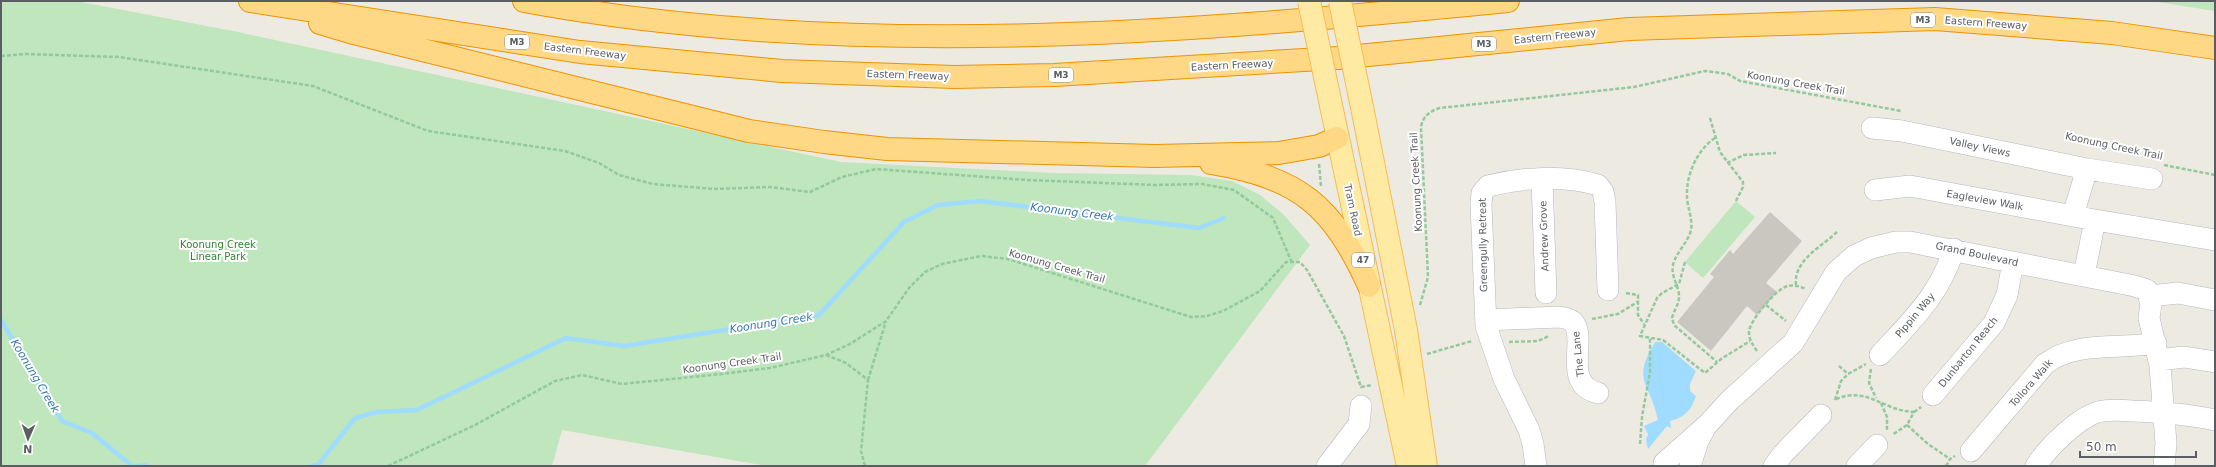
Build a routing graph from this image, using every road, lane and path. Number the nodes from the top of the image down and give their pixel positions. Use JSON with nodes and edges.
{"nodes":[{"id":1,"x":251,"y":1,"type":"edge"},
{"id":2,"x":524,"y":1,"type":"edge"},
{"id":3,"x":1309,"y":1,"type":"edge"},
{"id":4,"x":1340,"y":1,"type":"edge"},
{"id":5,"x":1508,"y":1,"type":"edge"},
{"id":6,"x":2215,"y":48,"type":"edge"},
{"id":7,"x":1,"y":56,"type":"edge"},
{"id":8,"x":1362,"y":107,"type":"junction"},
{"id":9,"x":1907,"y":112,"type":"dead end"},
{"id":10,"x":1710,"y":118,"type":"dead end"},
{"id":11,"x":1872,"y":128,"type":"dead end"},
{"id":12,"x":1337,"y":138,"type":"junction"},
{"id":13,"x":1715,"y":138,"type":"junction"},
{"id":14,"x":1776,"y":153,"type":"dead end"},
{"id":15,"x":1155,"y":156,"type":"junction"},
{"id":16,"x":1318,"y":161,"type":"dead end"},
{"id":17,"x":1727,"y":163,"type":"junction"},
{"id":18,"x":2087,"y":169,"type":"junction"},
{"id":19,"x":2157,"y":171,"type":"joint"},
{"id":20,"x":2215,"y":175,"type":"edge"},
{"id":21,"x":1542,"y":180,"type":"junction"},
{"id":22,"x":1321,"y":189,"type":"dead end"},
{"id":23,"x":1875,"y":190,"type":"dead end"},
{"id":24,"x":1736,"y":201,"type":"dead end"},
{"id":25,"x":2073,"y":215,"type":"junction"},
{"id":26,"x":2094,"y":220,"type":"junction"},
{"id":27,"x":1838,"y":231,"type":"dead end"},
{"id":28,"x":2215,"y":240,"type":"edge"},
{"id":29,"x":1954,"y":249,"type":"junction"},
{"id":30,"x":1684,"y":262,"type":"dead end"},
{"id":31,"x":2013,"y":262,"type":"junction"},
{"id":32,"x":1292,"y":263,"type":"junction"},
{"id":33,"x":2084,"y":275,"type":"junction"},
{"id":34,"x":1796,"y":285,"type":"junction"},
{"id":35,"x":1369,"y":286,"type":"junction"},
{"id":36,"x":1676,"y":287,"type":"junction"},
{"id":37,"x":1608,"y":290,"type":"joint"},
{"id":38,"x":1546,"y":293,"type":"dead end"},
{"id":39,"x":2150,"y":296,"type":"junction"},
{"id":40,"x":1821,"y":298,"type":"junction"},
{"id":41,"x":2215,"y":300,"type":"edge"},
{"id":42,"x":1418,"y":309,"type":"dead end"},
{"id":43,"x":1486,"y":320,"type":"junction"},
{"id":44,"x":886,"y":321,"type":"junction"},
{"id":45,"x":1645,"y":324,"type":"junction"},
{"id":46,"x":1650,"y":338,"type":"junction"},
{"id":47,"x":1750,"y":341,"type":"junction"},
{"id":48,"x":1436,"y":351,"type":"dead end"},
{"id":49,"x":2157,"y":352,"type":"junction"},
{"id":50,"x":1426,"y":354,"type":"dead end"},
{"id":51,"x":826,"y":355,"type":"junction"},
{"id":52,"x":1880,"y":355,"type":"dead end"},
{"id":53,"x":1717,"y":362,"type":"junction"},
{"id":54,"x":2215,"y":362,"type":"edge"},
{"id":55,"x":1768,"y":366,"type":"junction"},
{"id":56,"x":1839,"y":366,"type":"dead end"},
{"id":57,"x":1848,"y":374,"type":"junction"},
{"id":58,"x":868,"y":380,"type":"junction"},
{"id":59,"x":1389,"y":381,"type":"junction"},
{"id":60,"x":1598,"y":394,"type":"dead end"},
{"id":61,"x":1933,"y":395,"type":"dead end"},
{"id":62,"x":1836,"y":399,"type":"junction"},
{"id":63,"x":1876,"y":399,"type":"junction"},
{"id":64,"x":1881,"y":403,"type":"junction"},
{"id":65,"x":2163,"y":412,"type":"junction"},
{"id":66,"x":1821,"y":415,"type":"joint"},
{"id":67,"x":2215,"y":420,"type":"edge"},
{"id":68,"x":1363,"y":422,"type":"dead end"},
{"id":69,"x":1708,"y":424,"type":"junction"},
{"id":70,"x":1907,"y":425,"type":"junction"},
{"id":71,"x":1883,"y":439,"type":"junction"},
{"id":72,"x":1640,"y":444,"type":"dead end"},
{"id":73,"x":1971,"y":451,"type":"dead end"},
{"id":74,"x":1950,"y":459,"type":"dead end"},
{"id":75,"x":1662,"y":464,"type":"edge"},
{"id":76,"x":388,"y":466,"type":"edge"},
{"id":77,"x":865,"y":466,"type":"edge"},
{"id":78,"x":1327,"y":466,"type":"edge"},
{"id":79,"x":1408,"y":466,"type":"edge"},
{"id":80,"x":1426,"y":466,"type":"edge"},
{"id":81,"x":1536,"y":466,"type":"edge"},
{"id":82,"x":1685,"y":466,"type":"edge"},
{"id":83,"x":1690,"y":466,"type":"edge"},
{"id":84,"x":1774,"y":466,"type":"edge"},
{"id":85,"x":1857,"y":466,"type":"edge"},
{"id":86,"x":2036,"y":466,"type":"edge"},
{"id":87,"x":2164,"y":466,"type":"edge"}],
"edges":[{"from":1,"to":6,"type":"highway","name":"Eastern Freeway","number":"M3"},
{"from":1,"to":15,"type":"highway"},
{"from":2,"to":5,"type":"highway"},
{"from":3,"to":12,"type":"main road","name":"Tram Road","number":"47","bridge":true},
{"from":4,"to":8,"type":"main road","bridge":true},
{"from":7,"to":32,"type":"path"},
{"from":8,"to":12,"type":"main road"},
{"from":8,"to":80,"type":"main road"},
{"from":9,"to":42,"type":"path","name":"Koonung Creek Trail"},
{"from":10,"to":13,"type":"path"},
{"from":11,"to":18,"type":"street","name":"Valley Views"},
{"from":12,"to":15,"type":"highway"},
{"from":12,"to":35,"type":"main road","name":"Tram Road","number":"47"},
{"from":13,"to":17,"type":"path"},
{"from":13,"to":36,"type":"path"},
{"from":14,"to":17,"type":"path"},
{"from":15,"to":35,"type":"highway"},
{"from":16,"to":22,"type":"path"},
{"from":17,"to":24,"type":"path"},
{"from":18,"to":19,"type":"street","name":"Valley Views"},
{"from":18,"to":25,"type":"street"},
{"from":19,"to":20,"type":"path","name":"Koonung Creek Trail"},
{"from":21,"to":37,"type":"street","name":"Greengully Retreat"},
{"from":21,"to":38,"type":"street","name":"Andrew Grove"},
{"from":21,"to":43,"type":"street","name":"Greengully Retreat"},
{"from":23,"to":25,"type":"street","name":"Eagleview Walk"},
{"from":25,"to":26,"type":"street","name":"Eagleview Walk"},
{"from":26,"to":28,"type":"street","name":"Eagleview Walk"},
{"from":26,"to":33,"type":"street"},
{"from":27,"to":34,"type":"path"},
{"from":29,"to":31,"type":"street","name":"Grand Boulevard"},
{"from":29,"to":40,"type":"street","name":"Grand Boulevard"},
{"from":29,"to":52,"type":"street","name":"Pippin Way"},
{"from":30,"to":36,"type":"path"},
{"from":31,"to":33,"type":"street","name":"Grand Boulevard"},
{"from":31,"to":61,"type":"street","name":"Dunbarton Reach"},
{"from":32,"to":44,"type":"path","name":"Koonung Creek Trail"},
{"from":32,"to":59,"type":"path"},
{"from":33,"to":39,"type":"street","name":"Grand Boulevard"},
{"from":34,"to":40,"type":"path"},
{"from":34,"to":47,"type":"path"},
{"from":35,"to":59,"type":"main road","name":"Tram Road","number":"47"},
{"from":36,"to":45,"type":"path"},
{"from":36,"to":53,"type":"path"},
{"from":37,"to":45,"type":"path"},
{"from":39,"to":41,"type":"street"},
{"from":39,"to":49,"type":"street"},
{"from":40,"to":55,"type":"street","name":"Grand Boulevard"},
{"from":43,"to":60,"type":"street","name":"The Lane"},
{"from":43,"to":81,"type":"street","name":"Greengully Retreat"},
{"from":44,"to":51,"type":"path","name":"Koonung Creek Trail"},
{"from":44,"to":58,"type":"path"},
{"from":45,"to":46,"type":"path"},
{"from":46,"to":53,"type":"path"},
{"from":46,"to":72,"type":"path"},
{"from":47,"to":53,"type":"path"},
{"from":47,"to":55,"type":"path"},
{"from":48,"to":50,"type":"path"},
{"from":49,"to":54,"type":"street","name":"Tollora Walk"},
{"from":49,"to":65,"type":"street"},
{"from":49,"to":73,"type":"street","name":"Tollora Walk"},
{"from":51,"to":58,"type":"path"},
{"from":51,"to":76,"type":"path","name":"Koonung Creek Trail"},
{"from":55,"to":69,"type":"street","name":"Grand Boulevard"},
{"from":56,"to":57,"type":"path"},
{"from":57,"to":62,"type":"path"},
{"from":57,"to":63,"type":"path"},
{"from":58,"to":77,"type":"path"},
{"from":59,"to":79,"type":"main road","name":"Tram Road","number":"47"},
{"from":62,"to":63,"type":"path"},
{"from":62,"to":66,"type":"path"},
{"from":63,"to":64,"type":"path"},
{"from":64,"to":70,"type":"path"},
{"from":64,"to":71,"type":"path"},
{"from":65,"to":67,"type":"street"},
{"from":65,"to":86,"type":"street"},
{"from":65,"to":87,"type":"street"},
{"from":66,"to":84,"type":"street"},
{"from":68,"to":78,"type":"street"},
{"from":69,"to":75,"type":"street","name":"Grand Boulevard"},
{"from":69,"to":83,"type":"street","name":"Grand Boulevard"},
{"from":70,"to":71,"type":"path"},
{"from":70,"to":74,"type":"path"},
{"from":71,"to":85,"type":"street"},
{"from":75,"to":82,"type":"street"}]}
